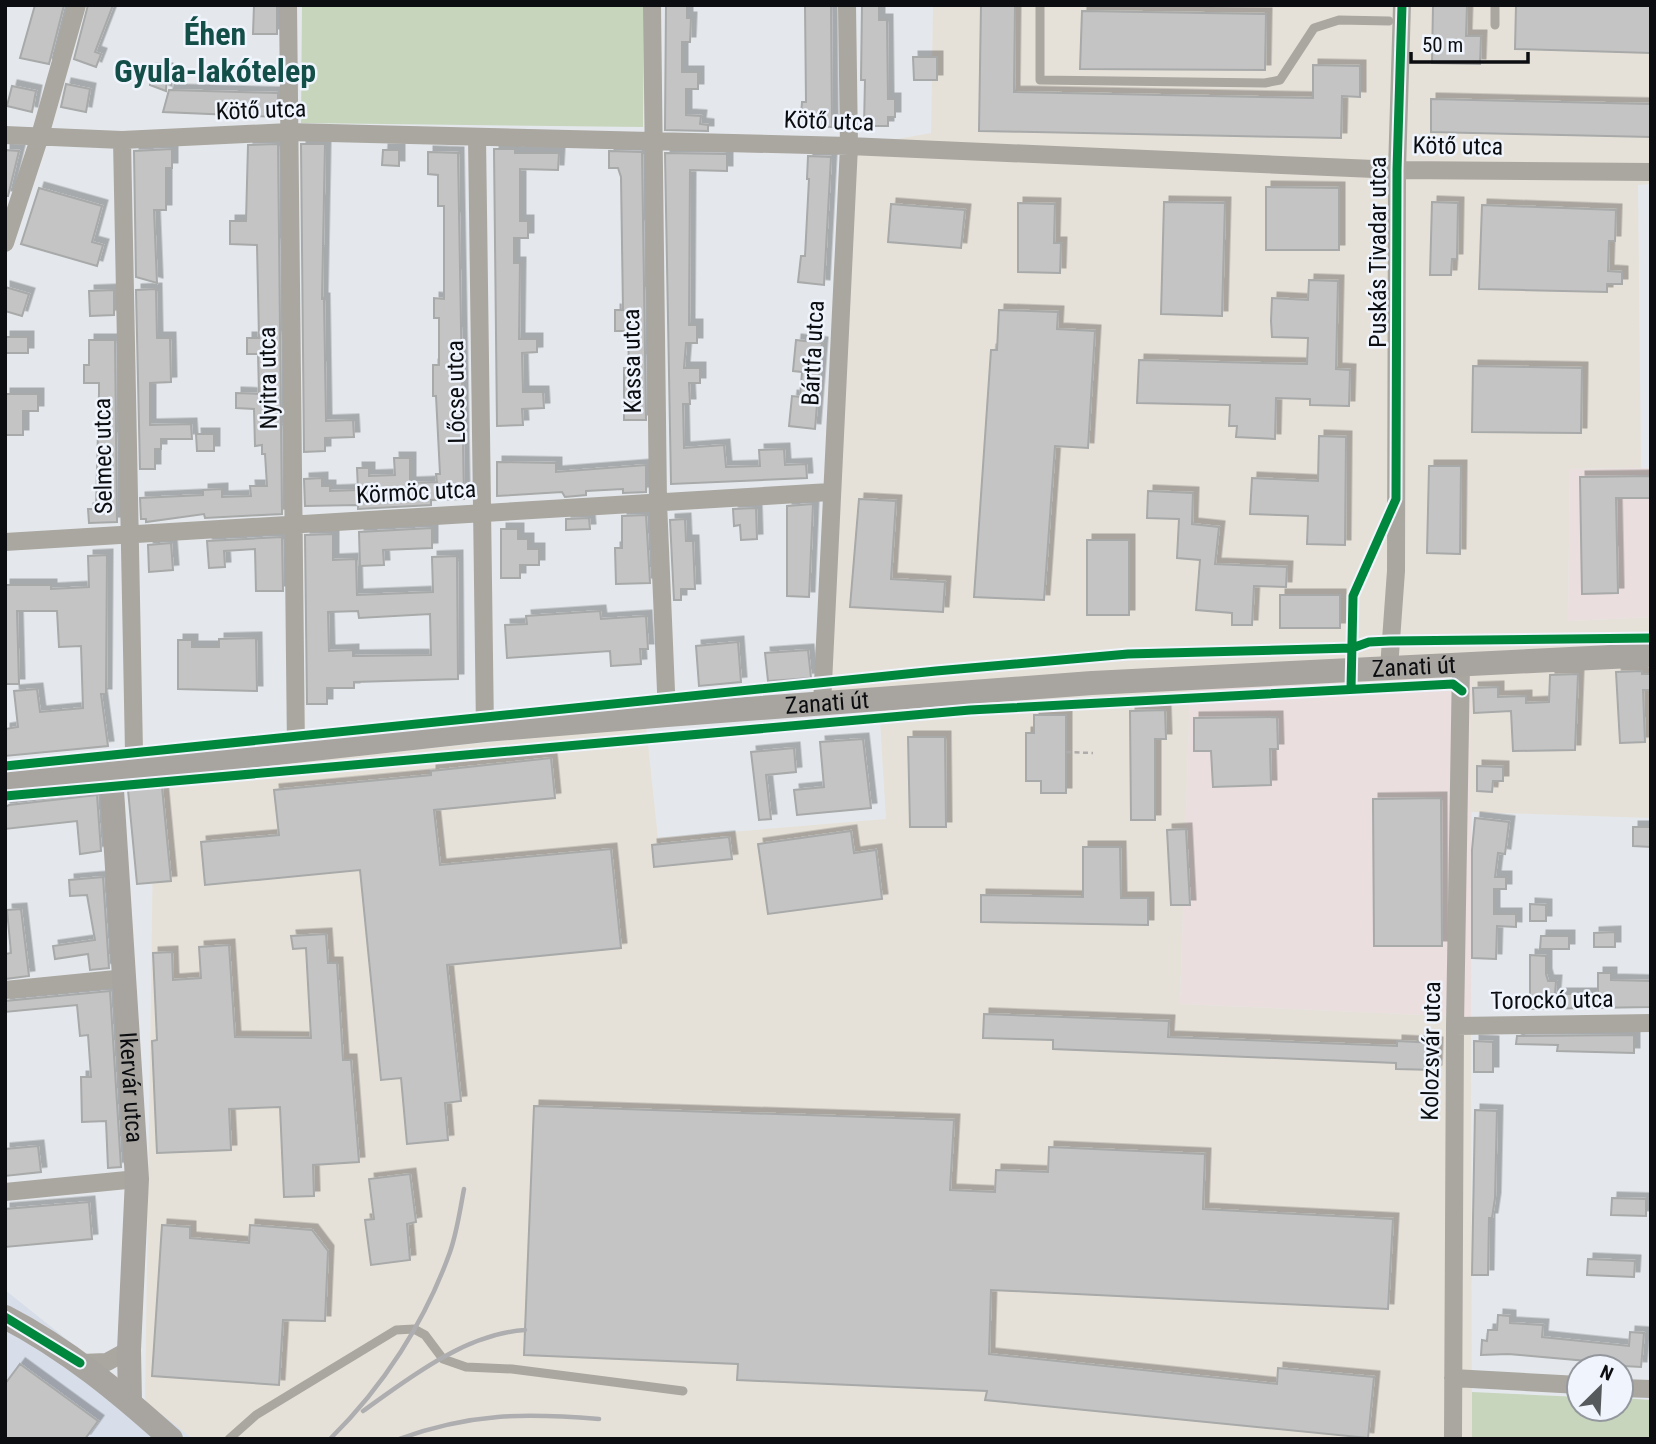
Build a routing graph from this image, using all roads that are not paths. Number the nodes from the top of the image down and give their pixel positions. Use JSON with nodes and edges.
{"nodes":[{"id":1,"x":77,"y":5,"type":"edge"},
{"id":2,"x":288,"y":5,"type":"edge"},
{"id":3,"x":652,"y":5,"type":"edge"},
{"id":4,"x":847,"y":5,"type":"edge"},
{"id":5,"x":1040,"y":5,"type":"edge"},
{"id":6,"x":1402,"y":5,"type":"edge"},
{"id":7,"x":1495,"y":5,"type":"edge"},
{"id":8,"x":1389,"y":21,"type":"dead end"},
{"id":9,"x":1495,"y":25,"type":"dead end"},
{"id":10,"x":289,"y":132,"type":"junction"},
{"id":11,"x":5,"y":135,"type":"edge"},
{"id":12,"x":477,"y":137,"type":"junction"},
{"id":13,"x":39,"y":139,"type":"junction"},
{"id":14,"x":122,"y":140,"type":"junction"},
{"id":15,"x":653,"y":141,"type":"junction"},
{"id":16,"x":849,"y":146,"type":"junction"},
{"id":17,"x":1397,"y":170,"type":"junction"},
{"id":18,"x":1651,"y":172,"type":"edge"},
{"id":19,"x":5,"y":243,"type":"edge"},
{"id":20,"x":830,"y":492,"type":"junction"},
{"id":21,"x":658,"y":502,"type":"junction"},
{"id":22,"x":483,"y":513,"type":"junction"},
{"id":23,"x":294,"y":524,"type":"junction"},
{"id":24,"x":129,"y":534,"type":"junction"},
{"id":25,"x":5,"y":542,"type":"edge"},
{"id":26,"x":1651,"y":655,"type":"edge"},
{"id":27,"x":1461,"y":664,"type":"junction"},
{"id":28,"x":1389,"y":668,"type":"junction"},
{"id":29,"x":822,"y":704,"type":"junction"},
{"id":30,"x":667,"y":715,"type":"junction"},
{"id":31,"x":485,"y":730,"type":"junction"},
{"id":32,"x":296,"y":751,"type":"junction"},
{"id":33,"x":136,"y":771,"type":"junction"},
{"id":34,"x":111,"y":781,"type":"junction"},
{"id":35,"x":5,"y":783,"type":"edge"},
{"id":36,"x":126,"y":978,"type":"junction"},
{"id":37,"x":5,"y":990,"type":"edge"},
{"id":38,"x":1651,"y":1023,"type":"edge"},
{"id":39,"x":1455,"y":1026,"type":"junction"},
{"id":40,"x":137,"y":1179,"type":"junction"},
{"id":41,"x":5,"y":1192,"type":"edge"},
{"id":42,"x":5,"y":1317,"type":"edge"},
{"id":43,"x":129,"y":1350,"type":"junction"},
{"id":44,"x":80,"y":1363,"type":"junction"},
{"id":45,"x":1453,"y":1378,"type":"junction"},
{"id":46,"x":1565,"y":1384,"type":"edge"},
{"id":47,"x":683,"y":1391,"type":"dead end"},
{"id":48,"x":130,"y":1401,"type":"junction"},
{"id":49,"x":171,"y":1439,"type":"edge"},
{"id":50,"x":229,"y":1439,"type":"edge"},
{"id":51,"x":1453,"y":1439,"type":"edge"}],
"edges":[{"from":1,"to":13,"type":"street"},
{"from":2,"to":10,"type":"street","name":"Nyitra utca"},
{"from":3,"to":15,"type":"street","name":"Kassa utca"},
{"from":4,"to":16,"type":"street","name":"Bártfa utca"},
{"from":5,"to":8,"type":"lane"},
{"from":6,"to":17,"type":"street","name":"Puskás Tivadar utca"},
{"from":7,"to":9,"type":"lane"},
{"from":10,"to":12,"type":"street","name":"Kötő utca"},
{"from":10,"to":14,"type":"street","name":"Kötő utca"},
{"from":10,"to":23,"type":"street","name":"Nyitra utca"},
{"from":11,"to":13,"type":"street","name":"Kötő utca"},
{"from":12,"to":15,"type":"street","name":"Kötő utca"},
{"from":12,"to":22,"type":"street","name":"Lőcse utca"},
{"from":13,"to":14,"type":"street","name":"Kötő utca"},
{"from":13,"to":19,"type":"street"},
{"from":14,"to":24,"type":"street","name":"Selmec utca"},
{"from":15,"to":16,"type":"street","name":"Kötő utca"},
{"from":15,"to":21,"type":"street","name":"Kassa utca"},
{"from":16,"to":17,"type":"street","name":"Kötő utca"},
{"from":16,"to":20,"type":"street","name":"Bártfa utca"},
{"from":17,"to":18,"type":"street","name":"Kötő utca"},
{"from":17,"to":28,"type":"street","name":"Puskás Tivadar utca"},
{"from":20,"to":21,"type":"street","name":"Körmöc utca"},
{"from":20,"to":29,"type":"street","name":"Bártfa utca"},
{"from":21,"to":22,"type":"street","name":"Körmöc utca"},
{"from":21,"to":30,"type":"street","name":"Kassa utca"},
{"from":22,"to":23,"type":"street","name":"Körmöc utca"},
{"from":22,"to":31,"type":"street","name":"Lőcse utca"},
{"from":23,"to":24,"type":"street","name":"Körmöc utca"},
{"from":23,"to":32,"type":"street","name":"Nyitra utca"},
{"from":24,"to":25,"type":"street","name":"Körmöc utca"},
{"from":24,"to":33,"type":"street","name":"Selmec utca"},
{"from":26,"to":27,"type":"street","name":"Zanati út"},
{"from":27,"to":28,"type":"street","name":"Zanati út"},
{"from":27,"to":39,"type":"street","name":"Kolozsvár utca"},
{"from":28,"to":29,"type":"street","name":"Zanati út"},
{"from":29,"to":30,"type":"street","name":"Zanati út"},
{"from":30,"to":31,"type":"street","name":"Zanati út"},
{"from":31,"to":32,"type":"street","name":"Zanati út"},
{"from":32,"to":33,"type":"street","name":"Zanati út"},
{"from":33,"to":34,"type":"street","name":"Zanati út"},
{"from":34,"to":35,"type":"street","name":"Zanati út"},
{"from":34,"to":36,"type":"street","name":"Ikervár utca"},
{"from":36,"to":37,"type":"street"},
{"from":36,"to":40,"type":"street","name":"Ikervár utca"},
{"from":38,"to":39,"type":"street","name":"Torockó utca"},
{"from":39,"to":45,"type":"street","name":"Kolozsvár utca"},
{"from":40,"to":41,"type":"street"},
{"from":40,"to":43,"type":"street","name":"Ikervár utca"},
{"from":42,"to":44,"type":"street"},
{"from":43,"to":44,"type":"street"},
{"from":43,"to":48,"type":"street","name":"Ikervár utca"},
{"from":44,"to":48,"type":"street"},
{"from":45,"to":46,"type":"street"},
{"from":45,"to":51,"type":"street","name":"Kolozsvár utca"},
{"from":47,"to":50,"type":"lane"},
{"from":48,"to":49,"type":"street"}]}
